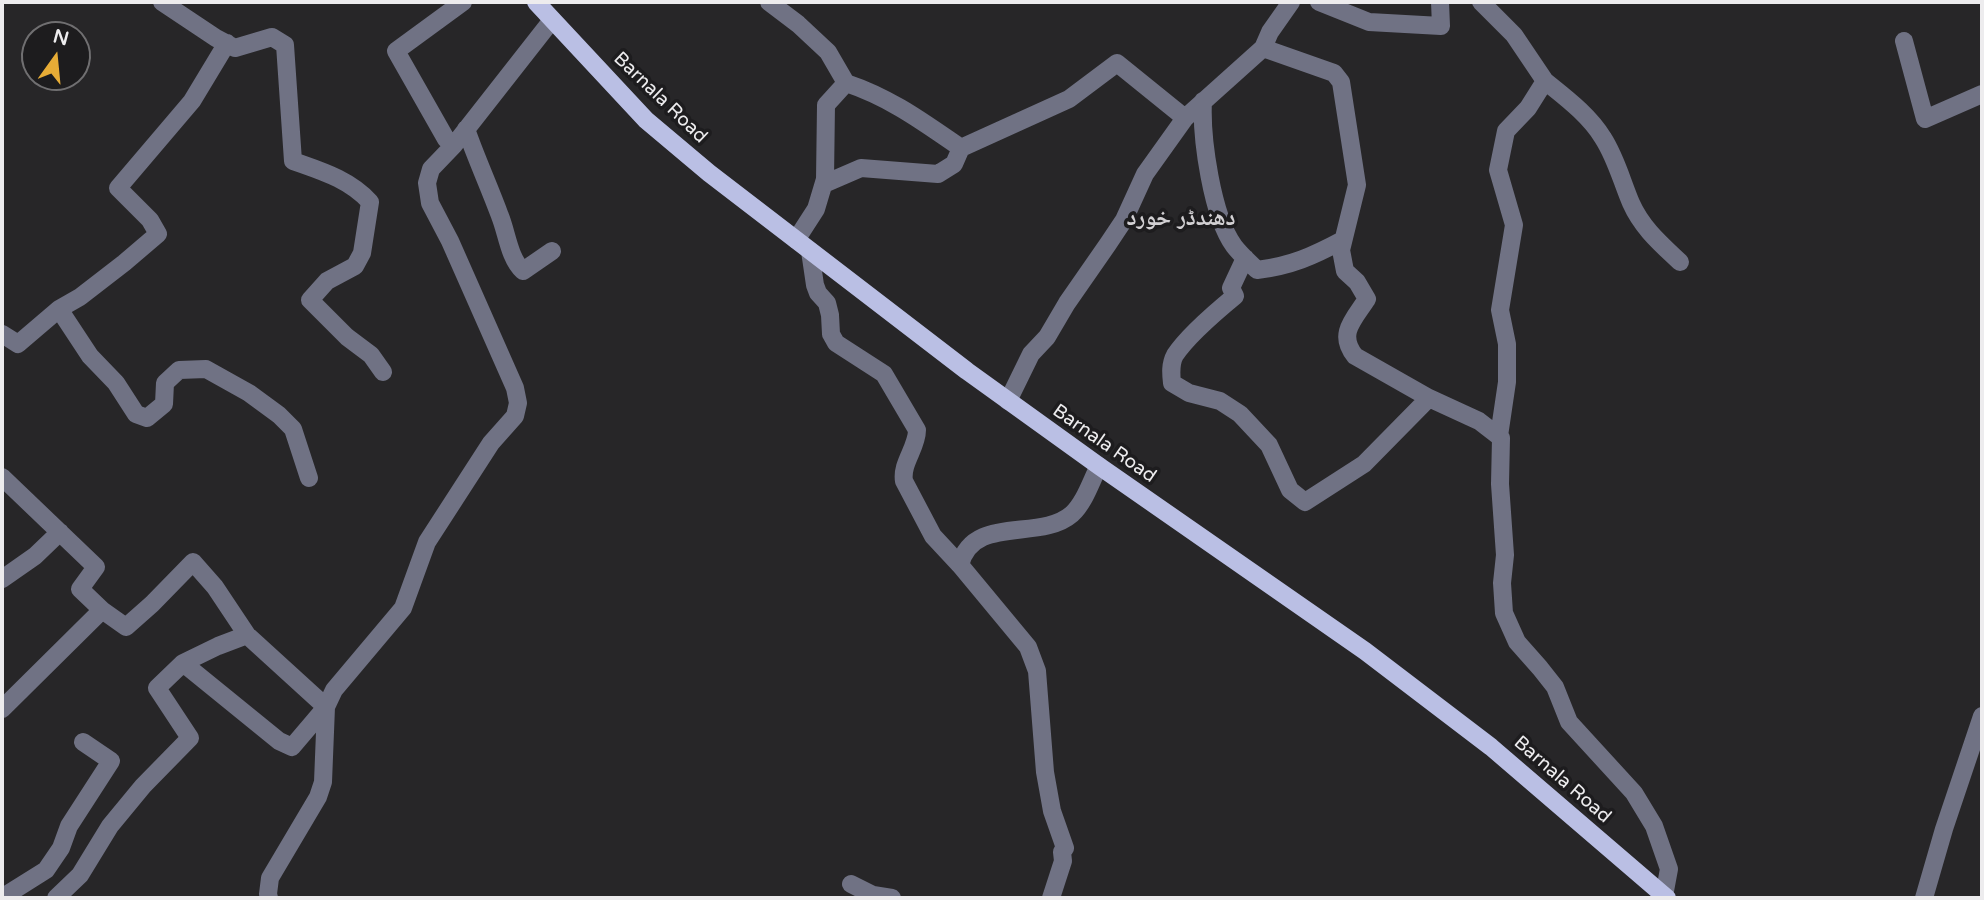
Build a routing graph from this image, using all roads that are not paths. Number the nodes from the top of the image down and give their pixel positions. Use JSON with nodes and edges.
{"nodes":[{"id":1,"x":162,"y":2,"type":"edge"},
{"id":2,"x":463,"y":2,"type":"edge"},
{"id":3,"x":536,"y":2,"type":"edge"},
{"id":4,"x":769,"y":2,"type":"edge"},
{"id":5,"x":1291,"y":2,"type":"edge"},
{"id":6,"x":1319,"y":2,"type":"edge"},
{"id":7,"x":1440,"y":2,"type":"edge"},
{"id":8,"x":1481,"y":2,"type":"edge"},
{"id":9,"x":552,"y":20,"type":"junction"},
{"id":10,"x":1904,"y":41,"type":"dead end"},
{"id":11,"x":227,"y":43,"type":"junction"},
{"id":12,"x":1263,"y":48,"type":"junction"},
{"id":13,"x":1545,"y":81,"type":"junction"},
{"id":14,"x":846,"y":83,"type":"junction"},
{"id":15,"x":1982,"y":94,"type":"edge"},
{"id":16,"x":1203,"y":102,"type":"junction"},
{"id":17,"x":1185,"y":118,"type":"junction"},
{"id":18,"x":466,"y":129,"type":"junction"},
{"id":19,"x":454,"y":145,"type":"junction"},
{"id":20,"x":961,"y":148,"type":"junction"},
{"id":21,"x":824,"y":184,"type":"junction"},
{"id":22,"x":1343,"y":240,"type":"junction"},
{"id":23,"x":803,"y":246,"type":"junction"},
{"id":24,"x":552,"y":251,"type":"dead end"},
{"id":25,"x":1245,"y":258,"type":"junction"},
{"id":26,"x":1679,"y":262,"type":"dead end"},
{"id":27,"x":59,"y":309,"type":"junction"},
{"id":28,"x":2,"y":334,"type":"edge"},
{"id":29,"x":383,"y":372,"type":"dead end"},
{"id":30,"x":1429,"y":398,"type":"junction"},
{"id":31,"x":1008,"y":401,"type":"junction"},
{"id":32,"x":1499,"y":436,"type":"junction"},
{"id":33,"x":1099,"y":466,"type":"junction"},
{"id":34,"x":2,"y":477,"type":"edge"},
{"id":35,"x":309,"y":478,"type":"dead end"},
{"id":36,"x":60,"y":532,"type":"junction"},
{"id":37,"x":960,"y":565,"type":"junction"},
{"id":38,"x":2,"y":579,"type":"edge"},
{"id":39,"x":102,"y":610,"type":"junction"},
{"id":40,"x":247,"y":635,"type":"junction"},
{"id":41,"x":183,"y":663,"type":"junction"},
{"id":42,"x":326,"y":707,"type":"junction"},
{"id":43,"x":2,"y":709,"type":"edge"},
{"id":44,"x":1982,"y":716,"type":"edge"},
{"id":45,"x":83,"y":742,"type":"dead end"},
{"id":46,"x":851,"y":884,"type":"dead end"},
{"id":47,"x":3,"y":896,"type":"edge"},
{"id":48,"x":1666,"y":897,"type":"edge"},
{"id":49,"x":56,"y":898,"type":"edge"},
{"id":50,"x":269,"y":898,"type":"edge"},
{"id":51,"x":892,"y":898,"type":"edge"},
{"id":52,"x":1051,"y":898,"type":"edge"},
{"id":53,"x":1924,"y":898,"type":"edge"}],
"edges":[{"from":1,"to":11,"type":"street"},
{"from":2,"to":19,"type":"street"},
{"from":3,"to":9,"type":"main road","name":"Barnala Road"},
{"from":4,"to":14,"type":"street"},
{"from":5,"to":12,"type":"street"},
{"from":6,"to":7,"type":"street"},
{"from":8,"to":13,"type":"street"},
{"from":9,"to":18,"type":"street"},
{"from":9,"to":23,"type":"main road","name":"Barnala Road"},
{"from":10,"to":15,"type":"street"},
{"from":11,"to":27,"type":"street"},
{"from":11,"to":29,"type":"street"},
{"from":12,"to":16,"type":"street"},
{"from":12,"to":22,"type":"street"},
{"from":13,"to":26,"type":"street"},
{"from":13,"to":32,"type":"street"},
{"from":14,"to":20,"type":"street"},
{"from":14,"to":21,"type":"street"},
{"from":16,"to":17,"type":"street"},
{"from":16,"to":25,"type":"street"},
{"from":17,"to":20,"type":"street"},
{"from":17,"to":31,"type":"street"},
{"from":18,"to":19,"type":"street"},
{"from":18,"to":24,"type":"street"},
{"from":19,"to":42,"type":"street"},
{"from":20,"to":21,"type":"street"},
{"from":21,"to":23,"type":"street"},
{"from":22,"to":25,"type":"street"},
{"from":22,"to":30,"type":"street"},
{"from":23,"to":31,"type":"main road","name":"Barnala Road"},
{"from":23,"to":37,"type":"street"},
{"from":25,"to":30,"type":"street"},
{"from":27,"to":28,"type":"street"},
{"from":27,"to":35,"type":"street"},
{"from":30,"to":32,"type":"street"},
{"from":31,"to":33,"type":"main road","name":"Barnala Road"},
{"from":32,"to":48,"type":"street"},
{"from":33,"to":37,"type":"street"},
{"from":33,"to":48,"type":"main road","name":"Barnala Road"},
{"from":34,"to":36,"type":"street"},
{"from":36,"to":38,"type":"street"},
{"from":36,"to":39,"type":"street"},
{"from":37,"to":52,"type":"street"},
{"from":39,"to":40,"type":"street"},
{"from":39,"to":43,"type":"street"},
{"from":40,"to":41,"type":"street"},
{"from":40,"to":42,"type":"street"},
{"from":41,"to":42,"type":"street"},
{"from":41,"to":49,"type":"street"},
{"from":42,"to":50,"type":"street"},
{"from":44,"to":53,"type":"street"},
{"from":45,"to":47,"type":"street"},
{"from":46,"to":51,"type":"street"}]}
